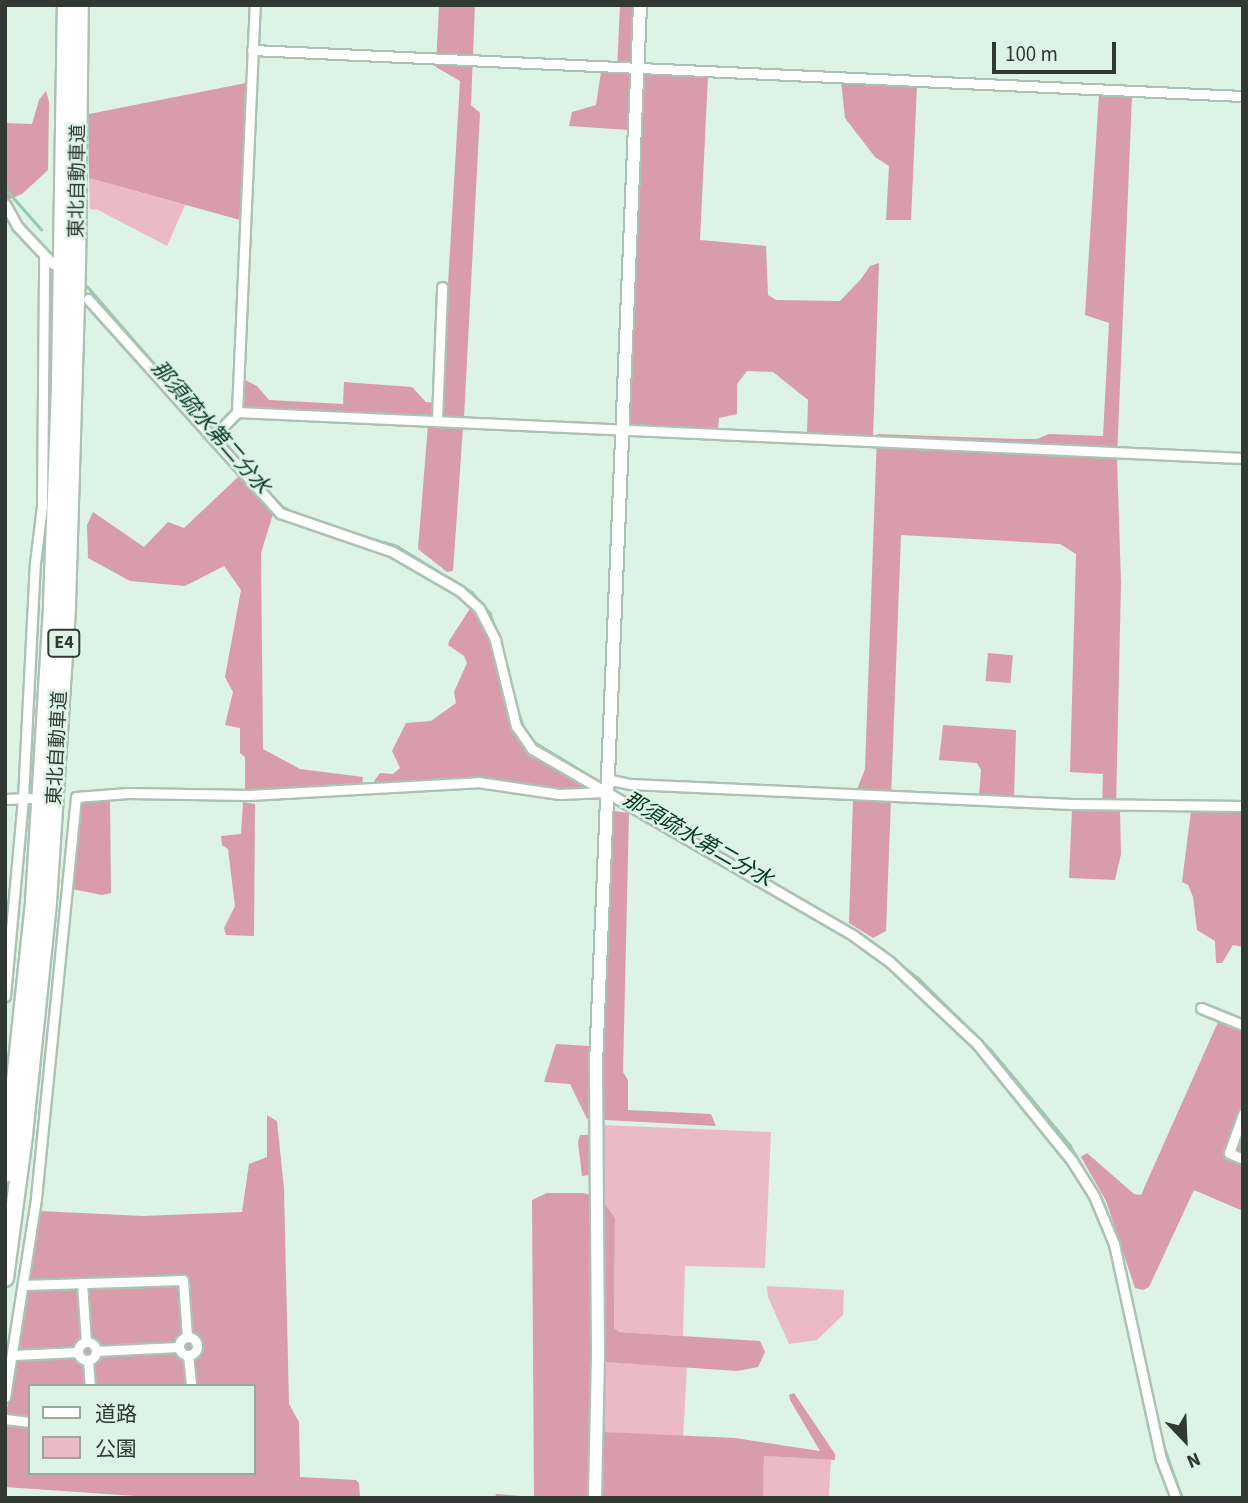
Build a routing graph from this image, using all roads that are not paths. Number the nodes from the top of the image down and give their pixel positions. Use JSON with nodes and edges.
{"nodes":[{"id":1,"x":66,"y":5,"type":"edge"},
{"id":2,"x":80,"y":5,"type":"edge"},
{"id":3,"x":255,"y":5,"type":"edge"},
{"id":4,"x":640,"y":5,"type":"edge"},
{"id":5,"x":252,"y":50,"type":"junction"},
{"id":6,"x":636,"y":67,"type":"junction"},
{"id":7,"x":1243,"y":96,"type":"edge"},
{"id":8,"x":5,"y":204,"type":"edge"},
{"id":9,"x":44,"y":256,"type":"junction"},
{"id":10,"x":53,"y":264,"type":"dead end"},
{"id":11,"x":442,"y":287,"type":"dead end"},
{"id":12,"x":88,"y":299,"type":"dead end"},
{"id":13,"x":237,"y":412,"type":"junction"},
{"id":14,"x":438,"y":420,"type":"junction"},
{"id":15,"x":622,"y":428,"type":"junction"},
{"id":16,"x":213,"y":437,"type":"junction"},
{"id":17,"x":1243,"y":458,"type":"edge"},
{"id":18,"x":606,"y":785,"type":"junction"},
{"id":19,"x":27,"y":798,"type":"junction"},
{"id":20,"x":5,"y":799,"type":"edge"},
{"id":21,"x":1243,"y":806,"type":"edge"},
{"id":22,"x":5,"y":996,"type":"edge"},
{"id":23,"x":1201,"y":1008,"type":"dead end"},
{"id":24,"x":1243,"y":1025,"type":"edge"},
{"id":25,"x":1243,"y":1114,"type":"edge"},
{"id":26,"x":1243,"y":1159,"type":"edge"},
{"id":27,"x":5,"y":1174,"type":"edge"},
{"id":28,"x":5,"y":1278,"type":"edge"},
{"id":29,"x":82,"y":1283,"type":"junction"},
{"id":30,"x":23,"y":1285,"type":"junction"},
{"id":31,"x":187,"y":1337,"type":"junction"},
{"id":32,"x":86,"y":1342,"type":"junction"},
{"id":33,"x":179,"y":1347,"type":"junction"},
{"id":34,"x":96,"y":1351,"type":"junction"},
{"id":35,"x":78,"y":1352,"type":"junction"},
{"id":36,"x":13,"y":1355,"type":"junction"},
{"id":37,"x":188,"y":1355,"type":"junction"},
{"id":38,"x":88,"y":1360,"type":"junction"},
{"id":39,"x":90,"y":1384,"type":"edge"},
{"id":40,"x":191,"y":1384,"type":"edge"},
{"id":41,"x":5,"y":1397,"type":"edge"},
{"id":42,"x":5,"y":1419,"type":"edge"},
{"id":43,"x":28,"y":1422,"type":"edge"},
{"id":44,"x":595,"y":1498,"type":"edge"},
{"id":45,"x":1176,"y":1498,"type":"edge"}],
"edges":[{"from":1,"to":27,"type":"highway","name":"東北自動車道","number":"E4"},
{"from":2,"to":28,"type":"highway","name":"東北自動車道","number":"E4"},
{"from":3,"to":5,"type":"street"},
{"from":4,"to":6,"type":"street"},
{"from":5,"to":6,"type":"street"},
{"from":5,"to":13,"type":"street"},
{"from":6,"to":7,"type":"street"},
{"from":6,"to":15,"type":"street"},
{"from":8,"to":9,"type":"street"},
{"from":9,"to":10,"type":"street"},
{"from":9,"to":19,"type":"street"},
{"from":11,"to":14,"type":"street"},
{"from":12,"to":16,"type":"street"},
{"from":13,"to":14,"type":"street"},
{"from":13,"to":16,"type":"street"},
{"from":14,"to":15,"type":"street"},
{"from":15,"to":17,"type":"street"},
{"from":15,"to":18,"type":"street"},
{"from":16,"to":18,"type":"street"},
{"from":18,"to":21,"type":"street"},
{"from":18,"to":30,"type":"street"},
{"from":18,"to":44,"type":"street"},
{"from":18,"to":45,"type":"street"},
{"from":19,"to":20,"type":"street"},
{"from":19,"to":22,"type":"street"},
{"from":23,"to":24,"type":"street"},
{"from":25,"to":26,"type":"street"},
{"from":29,"to":30,"type":"street"},
{"from":29,"to":31,"type":"street"},
{"from":29,"to":32,"type":"street"},
{"from":30,"to":36,"type":"street"},
{"from":31,"to":33,"type":"street"},
{"from":31,"to":37,"type":"street"},
{"from":32,"to":34,"type":"street"},
{"from":32,"to":35,"type":"street"},
{"from":33,"to":34,"type":"street"},
{"from":33,"to":37,"type":"street"},
{"from":34,"to":38,"type":"street"},
{"from":35,"to":36,"type":"street"},
{"from":35,"to":38,"type":"street"},
{"from":36,"to":41,"type":"street"},
{"from":37,"to":40,"type":"street"},
{"from":38,"to":39,"type":"street"},
{"from":42,"to":43,"type":"street"}]}
